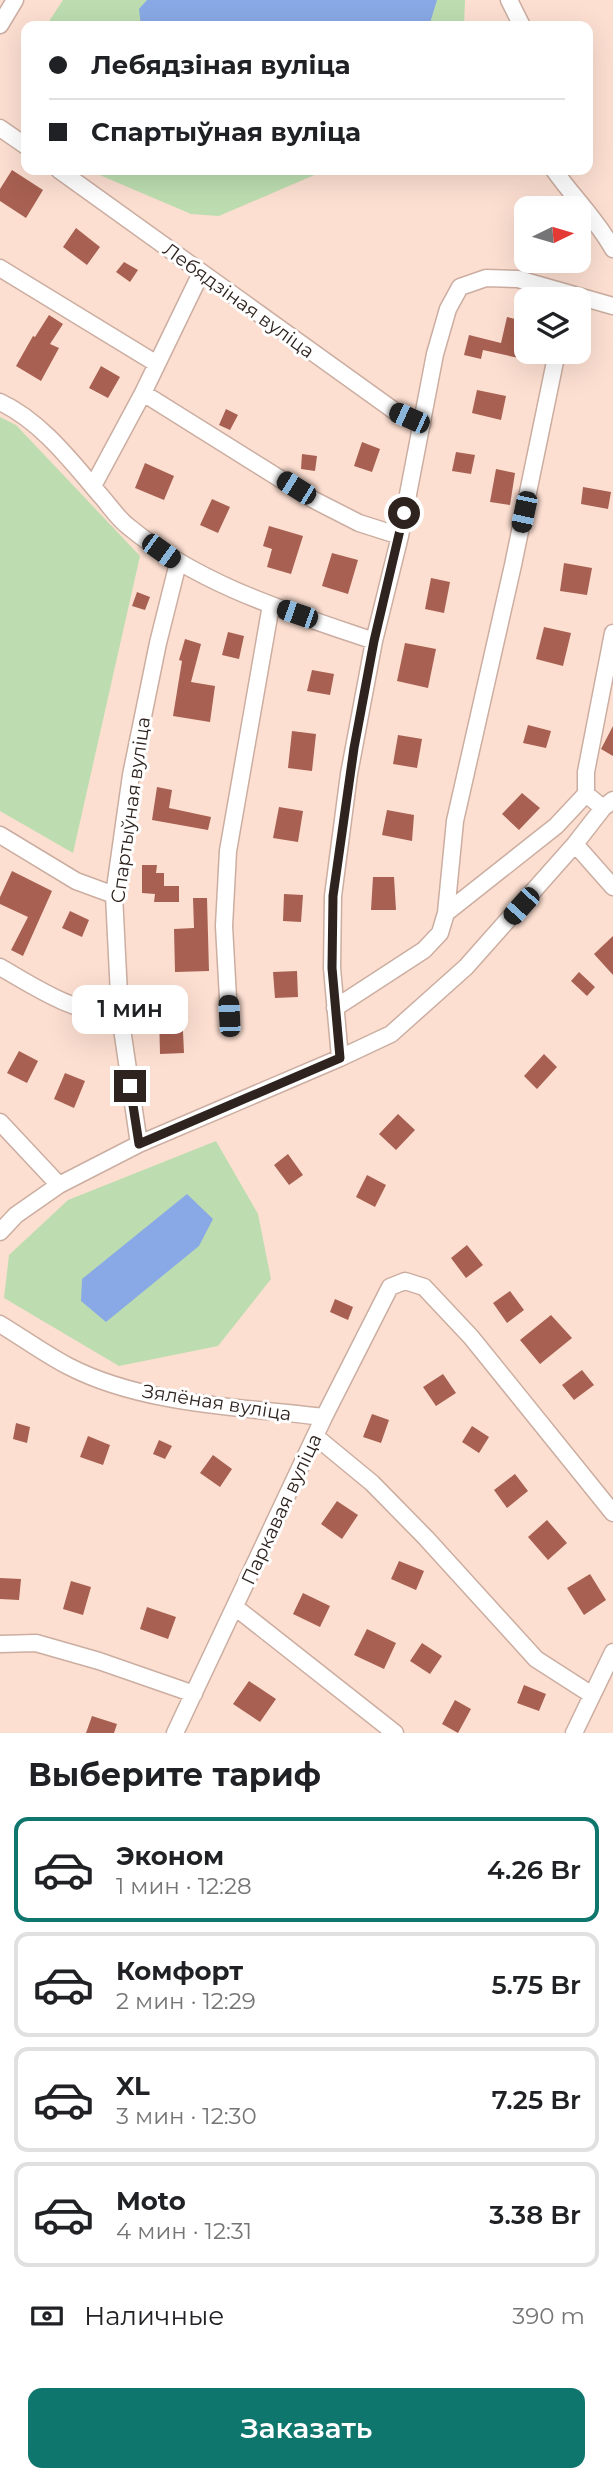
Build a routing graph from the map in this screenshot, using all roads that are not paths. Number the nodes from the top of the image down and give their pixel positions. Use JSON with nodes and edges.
{"nodes":[{"id":1,"x":15,"y":0,"type":"edge"},
{"id":2,"x":509,"y":0,"type":"edge"},
{"id":3,"x":520,"y":21,"type":"edge"},
{"id":4,"x":0,"y":25,"type":"edge"},
{"id":5,"x":0,"y":128,"type":"edge"},
{"id":6,"x":21,"y":143,"type":"edge"},
{"id":7,"x":66,"y":175,"type":"edge"},
{"id":8,"x":558,"y":175,"type":"edge"},
{"id":9,"x":613,"y":249,"type":"edge"},
{"id":10,"x":0,"y":268,"type":"edge"},
{"id":11,"x":201,"y":273,"type":"junction"},
{"id":12,"x":541,"y":287,"type":"edge"},
{"id":13,"x":591,"y":302,"type":"edge"},
{"id":14,"x":613,"y":306,"type":"edge"},
{"id":15,"x":157,"y":364,"type":"junction"},
{"id":16,"x":555,"y":364,"type":"edge"},
{"id":17,"x":143,"y":393,"type":"junction"},
{"id":18,"x":0,"y":402,"type":"edge"},
{"id":19,"x":422,"y":424,"type":"junction"},
{"id":20,"x":93,"y":486,"type":"junction"},
{"id":21,"x":400,"y":536,"type":"junction"},
{"id":22,"x":178,"y":563,"type":"junction"},
{"id":23,"x":271,"y":606,"type":"junction"},
{"id":24,"x":613,"y":633,"type":"edge"},
{"id":25,"x":374,"y":641,"type":"junction"},
{"id":26,"x":586,"y":794,"type":"junction"},
{"id":27,"x":608,"y":804,"type":"edge"},
{"id":28,"x":0,"y":835,"type":"edge"},
{"id":29,"x":575,"y":844,"type":"junction"},
{"id":30,"x":613,"y":887,"type":"edge"},
{"id":31,"x":114,"y":895,"type":"junction"},
{"id":32,"x":446,"y":913,"type":"junction"},
{"id":33,"x":0,"y":967,"type":"edge"},
{"id":34,"x":335,"y":1008,"type":"junction"},
{"id":35,"x":120,"y":1015,"type":"junction"},
{"id":36,"x":229,"y":1016,"type":"dead end"},
{"id":37,"x":340,"y":1058,"type":"junction"},
{"id":38,"x":0,"y":1122,"type":"edge"},
{"id":39,"x":139,"y":1144,"type":"junction"},
{"id":40,"x":59,"y":1185,"type":"junction"},
{"id":41,"x":0,"y":1232,"type":"edge"},
{"id":42,"x":0,"y":1324,"type":"edge"},
{"id":43,"x":324,"y":1417,"type":"junction"},
{"id":44,"x":315,"y":1436,"type":"junction"},
{"id":45,"x":613,"y":1513,"type":"edge"},
{"id":46,"x":235,"y":1607,"type":"junction"},
{"id":47,"x":0,"y":1644,"type":"edge"},
{"id":48,"x":613,"y":1652,"type":"edge"},
{"id":49,"x":194,"y":1694,"type":"junction"},
{"id":50,"x":592,"y":1695,"type":"junction"},
{"id":51,"x":175,"y":1733,"type":"edge"},
{"id":52,"x":395,"y":1733,"type":"edge"},
{"id":53,"x":574,"y":1733,"type":"edge"}],
"edges":[{"from":1,"to":4,"type":"street"},
{"from":2,"to":3,"type":"street"},
{"from":5,"to":6,"type":"street"},
{"from":7,"to":11,"type":"street","name":"Лебядзіная вуліца"},
{"from":8,"to":9,"type":"street"},
{"from":10,"to":15,"type":"street"},
{"from":11,"to":15,"type":"street"},
{"from":11,"to":19,"type":"street","name":"Лебядзіная вуліца"},
{"from":12,"to":19,"type":"street"},
{"from":13,"to":14,"type":"street"},
{"from":15,"to":17,"type":"street"},
{"from":16,"to":32,"type":"street"},
{"from":17,"to":20,"type":"street"},
{"from":17,"to":21,"type":"street"},
{"from":18,"to":20,"type":"street"},
{"from":19,"to":21,"type":"street"},
{"from":20,"to":22,"type":"street"},
{"from":21,"to":25,"type":"street"},
{"from":22,"to":23,"type":"street"},
{"from":22,"to":31,"type":"street","name":"Спартыўная вуліца"},
{"from":23,"to":25,"type":"street"},
{"from":23,"to":36,"type":"street"},
{"from":24,"to":26,"type":"street"},
{"from":25,"to":34,"type":"street"},
{"from":26,"to":27,"type":"street"},
{"from":26,"to":32,"type":"street"},
{"from":27,"to":29,"type":"street"},
{"from":28,"to":31,"type":"street"},
{"from":29,"to":30,"type":"street"},
{"from":29,"to":37,"type":"street"},
{"from":31,"to":35,"type":"street","name":"Спартыўная вуліца"},
{"from":32,"to":34,"type":"street"},
{"from":33,"to":35,"type":"street"},
{"from":34,"to":37,"type":"street"},
{"from":35,"to":39,"type":"street","name":"Спартыўная вуліца"},
{"from":37,"to":39,"type":"street"},
{"from":38,"to":40,"type":"street"},
{"from":39,"to":40,"type":"street"},
{"from":40,"to":41,"type":"street"},
{"from":42,"to":43,"type":"street","name":"Зялёная вуліца"},
{"from":43,"to":44,"type":"street","name":"Паркавая вуліца"},
{"from":43,"to":45,"type":"street","name":"Паркавая вуліца"},
{"from":44,"to":46,"type":"street","name":"Паркавая вуліца"},
{"from":44,"to":50,"type":"street"},
{"from":46,"to":49,"type":"street","name":"Паркавая вуліца"},
{"from":46,"to":52,"type":"street"},
{"from":47,"to":49,"type":"street"},
{"from":48,"to":50,"type":"street"},
{"from":49,"to":51,"type":"street","name":"Паркавая вуліца"},
{"from":50,"to":53,"type":"street"}]}
